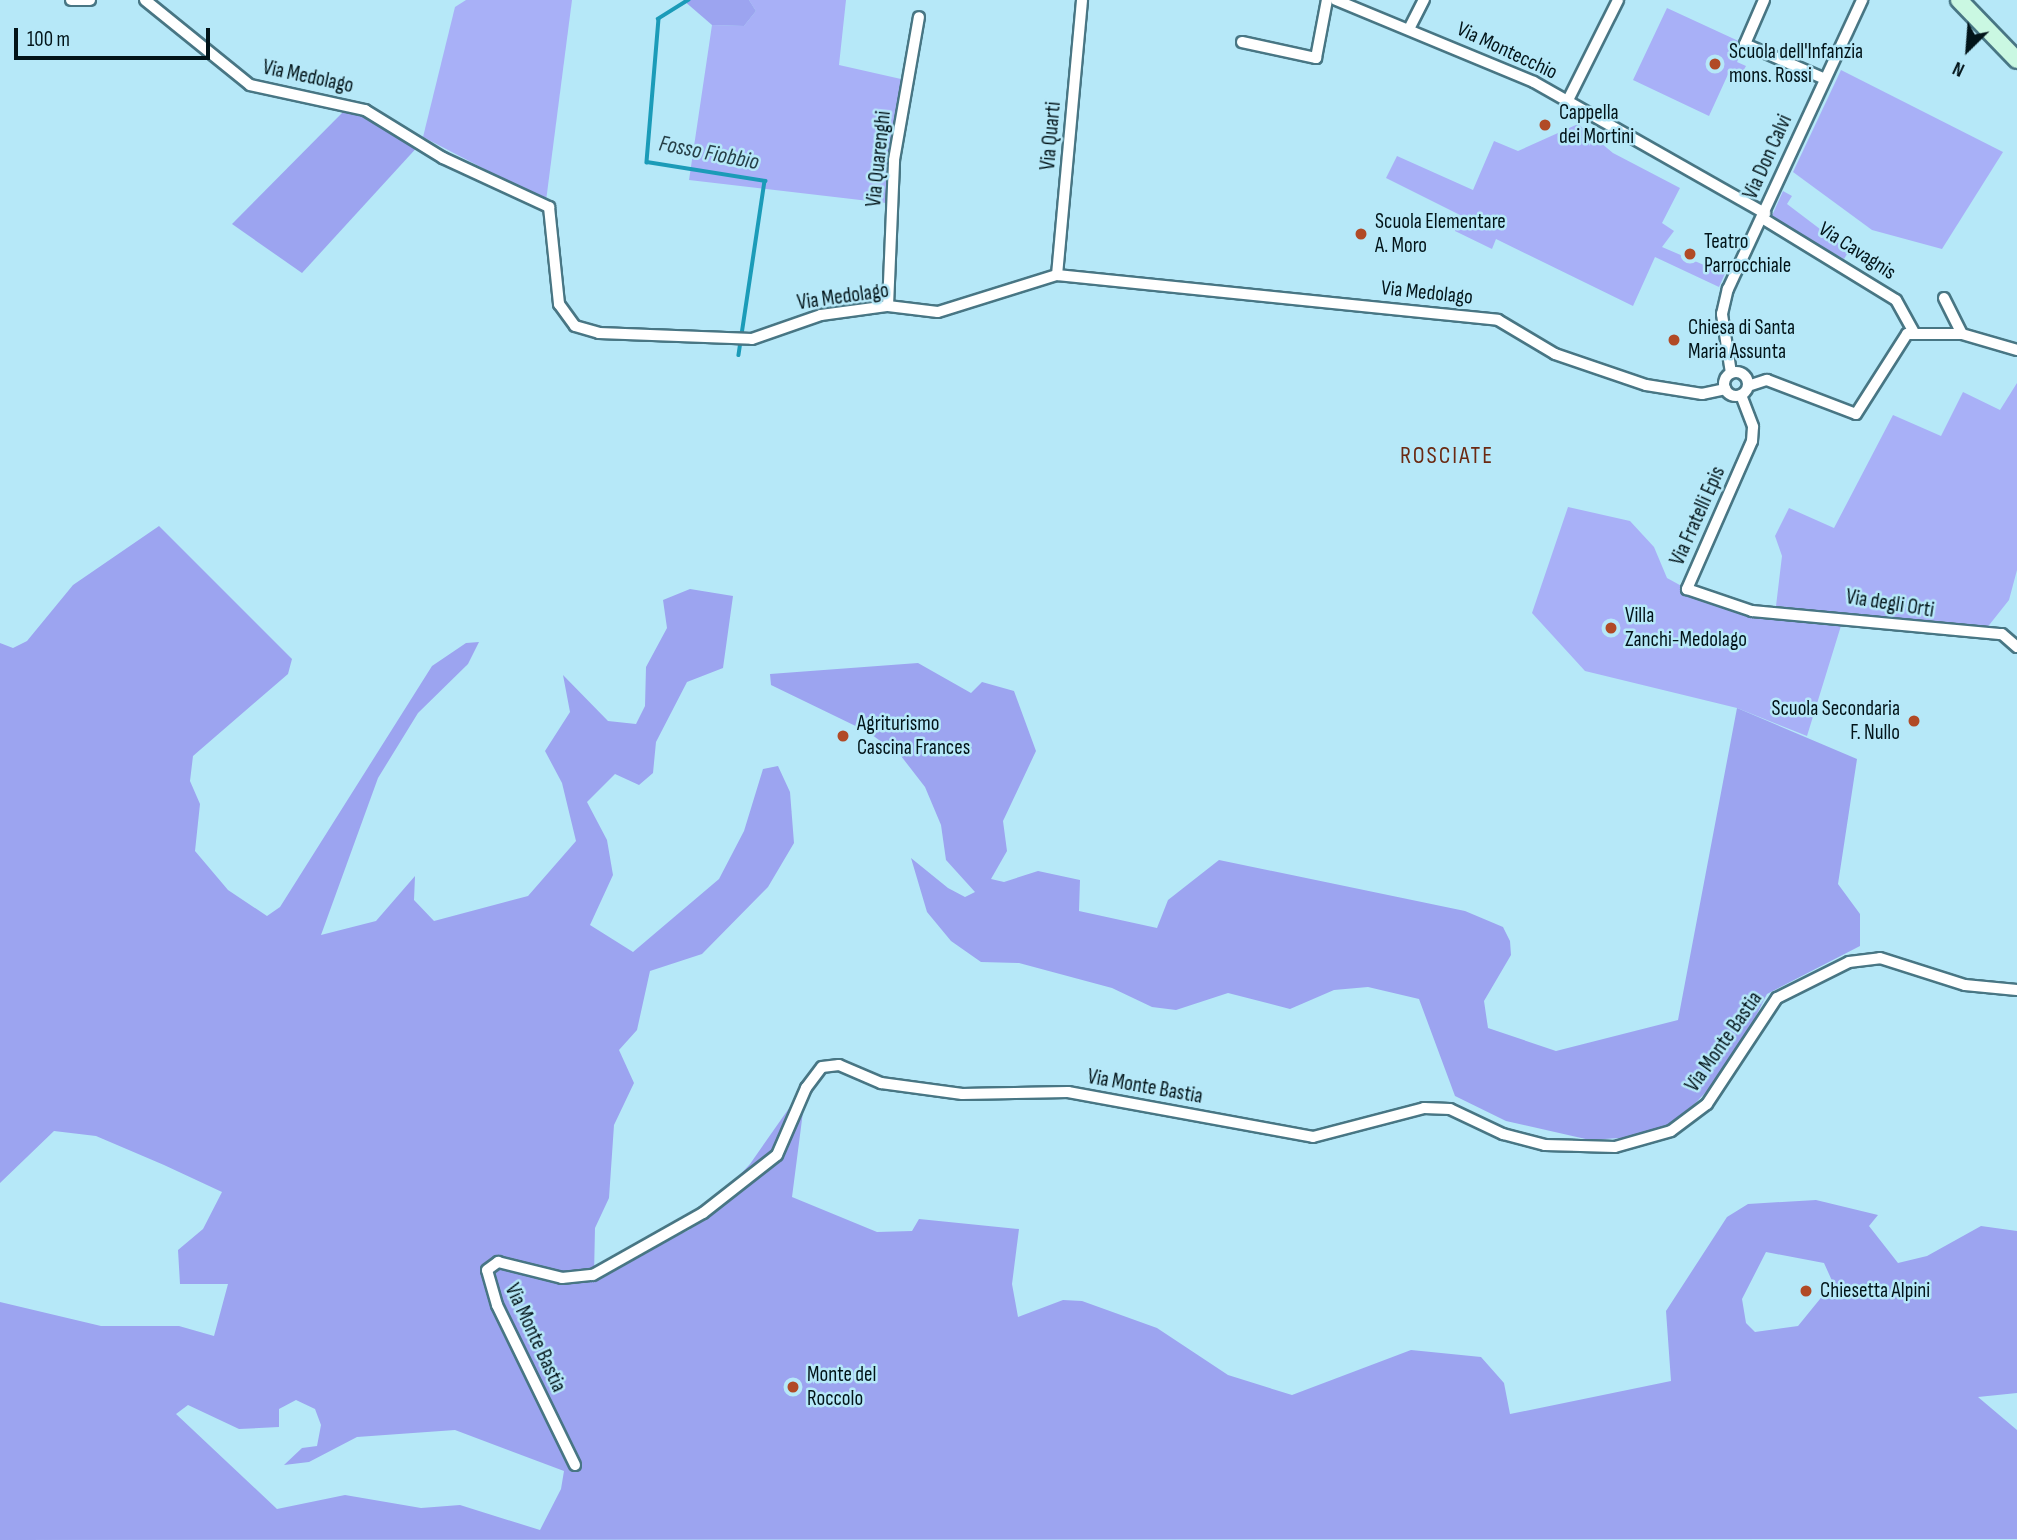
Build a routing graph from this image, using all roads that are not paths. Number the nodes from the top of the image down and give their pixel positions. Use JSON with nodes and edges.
{"nodes":[{"id":1,"x":71,"y":0,"type":"edge"},
{"id":2,"x":90,"y":0,"type":"edge"},
{"id":3,"x":145,"y":0,"type":"edge"},
{"id":4,"x":1082,"y":0,"type":"edge"},
{"id":5,"x":1327,"y":0,"type":"edge"},
{"id":6,"x":1336,"y":0,"type":"edge"},
{"id":7,"x":1424,"y":0,"type":"edge"},
{"id":8,"x":1618,"y":0,"type":"edge"},
{"id":9,"x":1764,"y":0,"type":"edge"},
{"id":10,"x":1861,"y":0,"type":"edge"},
{"id":11,"x":1959,"y":0,"type":"edge"},
{"id":12,"x":919,"y":18,"type":"dead end"},
{"id":13,"x":1409,"y":29,"type":"junction"},
{"id":14,"x":1242,"y":42,"type":"dead end"},
{"id":15,"x":2017,"y":60,"type":"edge"},
{"id":16,"x":1825,"y":79,"type":"junction"},
{"id":17,"x":1567,"y":102,"type":"junction"},
{"id":18,"x":1763,"y":216,"type":"junction"},
{"id":19,"x":1057,"y":275,"type":"junction"},
{"id":20,"x":1944,"y":298,"type":"dead end"},
{"id":21,"x":888,"y":306,"type":"junction"},
{"id":22,"x":1914,"y":332,"type":"junction"},
{"id":23,"x":1962,"y":334,"type":"junction"},
{"id":24,"x":2017,"y":350,"type":"edge"},
{"id":25,"x":1731,"y":373,"type":"junction"},
{"id":26,"x":1725,"y":389,"type":"junction"},
{"id":27,"x":1745,"y":391,"type":"junction"},
{"id":28,"x":1752,"y":611,"type":"joint"},
{"id":29,"x":2017,"y":647,"type":"edge"},
{"id":30,"x":2017,"y":990,"type":"edge"},
{"id":31,"x":575,"y":1465,"type":"dead end"}],
"edges":[{"from":1,"to":2,"type":"street"},
{"from":3,"to":21,"type":"street","name":"Via Medolago"},
{"from":4,"to":19,"type":"street","name":"Via Quarti"},
{"from":5,"to":14,"type":"street"},
{"from":6,"to":13,"type":"street","name":"Via Montecchio"},
{"from":7,"to":13,"type":"street"},
{"from":8,"to":17,"type":"street"},
{"from":9,"to":16,"type":"street"},
{"from":10,"to":16,"type":"street","name":"Via Don Calvi"},
{"from":11,"to":15,"type":"street"},
{"from":12,"to":21,"type":"street","name":"Via Quarenghi"},
{"from":13,"to":17,"type":"street","name":"Via Montecchio"},
{"from":16,"to":18,"type":"street","name":"Via Don Calvi"},
{"from":17,"to":18,"type":"street","name":"Via Montecchio"},
{"from":18,"to":22,"type":"street","name":"Via Cavagnis"},
{"from":18,"to":25,"type":"street","name":"Via Don Calvi"},
{"from":19,"to":21,"type":"street","name":"Via Medolago"},
{"from":19,"to":26,"type":"street","name":"Via Medolago"},
{"from":20,"to":23,"type":"street"},
{"from":22,"to":23,"type":"street"},
{"from":22,"to":27,"type":"street"},
{"from":23,"to":24,"type":"street"},
{"from":25,"to":26,"type":"street"},
{"from":25,"to":27,"type":"street"},
{"from":26,"to":27,"type":"street"},
{"from":27,"to":28,"type":"street","name":"Via Fratelli Epis"},
{"from":28,"to":29,"type":"street","name":"Via degli Orti"},
{"from":30,"to":31,"type":"street","name":"Via Monte Bastia"}]}
